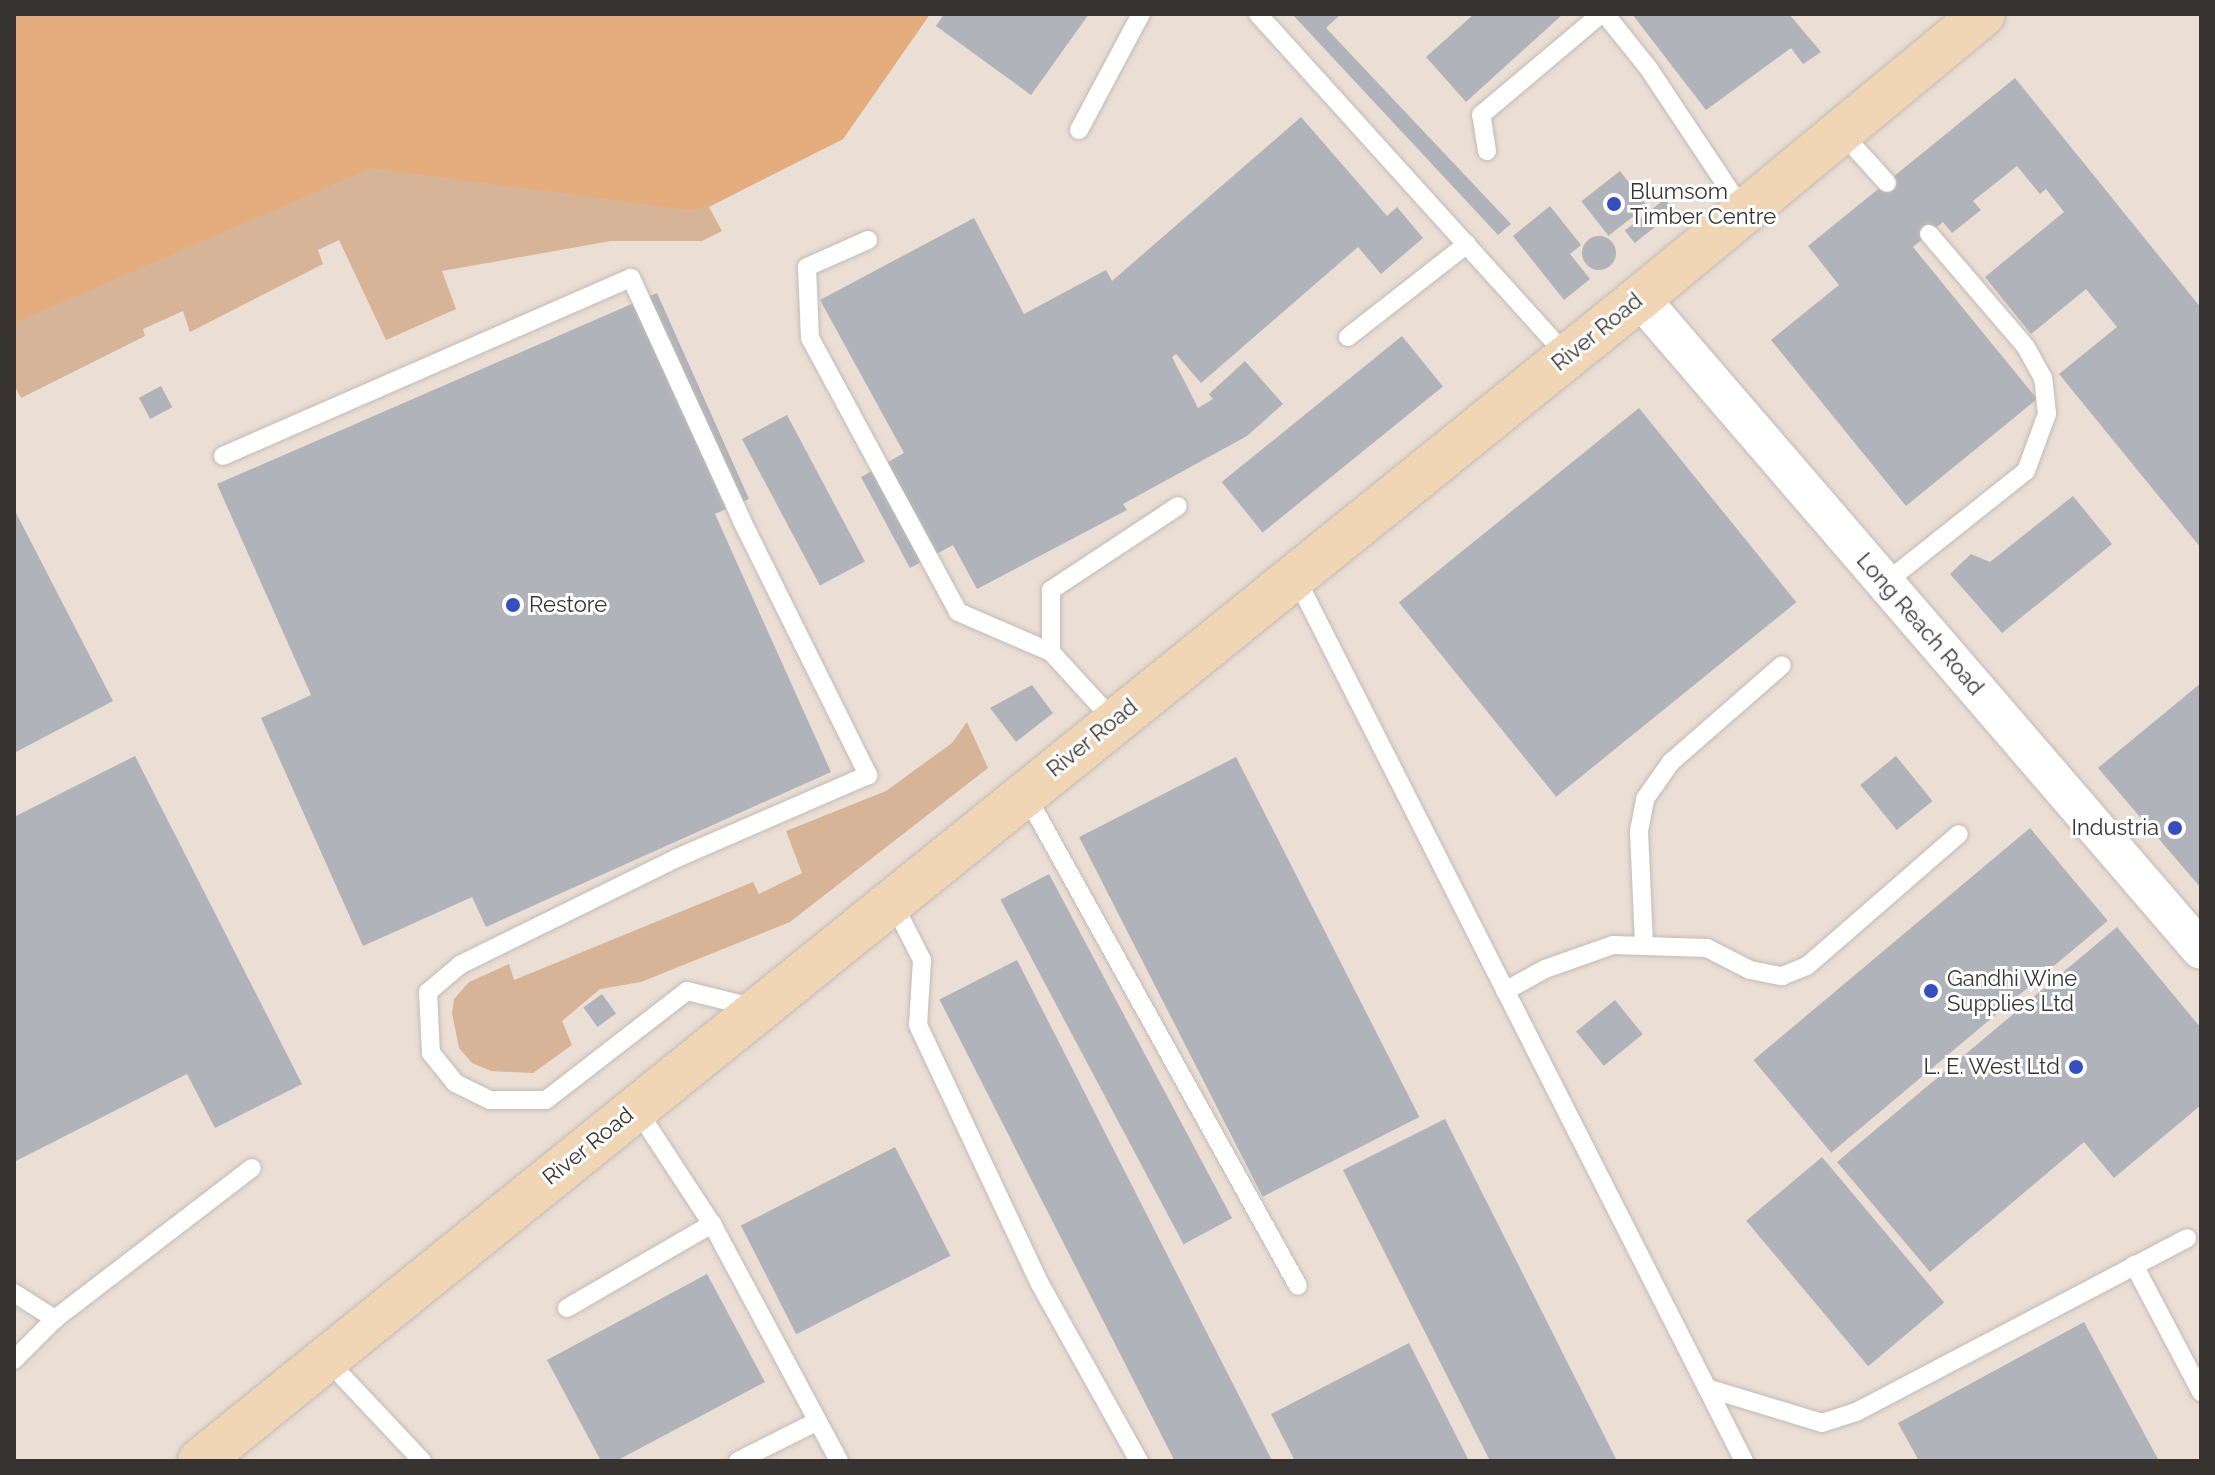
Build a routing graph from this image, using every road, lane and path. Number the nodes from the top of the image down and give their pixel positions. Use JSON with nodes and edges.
{"nodes":[{"id":1,"x":1141,"y":14,"type":"edge"},
{"id":2,"x":1258,"y":14,"type":"edge"},
{"id":3,"x":1603,"y":14,"type":"edge"},
{"id":4,"x":1983,"y":14,"type":"edge"},
{"id":5,"x":1079,"y":130,"type":"dead end"},
{"id":6,"x":1839,"y":130,"type":"junction"},
{"id":7,"x":1487,"y":151,"type":"dead end"},
{"id":8,"x":1887,"y":183,"type":"dead end"},
{"id":9,"x":1742,"y":209,"type":"junction"},
{"id":10,"x":1929,"y":234,"type":"dead end"},
{"id":11,"x":868,"y":240,"type":"dead end"},
{"id":12,"x":1467,"y":244,"type":"junction"},
{"id":13,"x":1640,"y":298,"type":"junction"},
{"id":14,"x":1348,"y":337,"type":"dead end"},
{"id":15,"x":1567,"y":356,"type":"junction"},
{"id":16,"x":223,"y":456,"type":"dead end"},
{"id":17,"x":1178,"y":506,"type":"dead end"},
{"id":18,"x":1294,"y":573,"type":"junction"},
{"id":19,"x":1885,"y":583,"type":"junction"},
{"id":20,"x":1051,"y":652,"type":"junction"},
{"id":21,"x":1782,"y":665,"type":"dead end"},
{"id":22,"x":1113,"y":720,"type":"junction"},
{"id":23,"x":1025,"y":792,"type":"junction"},
{"id":24,"x":1959,"y":834,"type":"dead end"},
{"id":25,"x":891,"y":900,"type":"junction"},
{"id":26,"x":1644,"y":945,"type":"junction"},
{"id":27,"x":2201,"y":950,"type":"edge"},
{"id":28,"x":1505,"y":991,"type":"junction"},
{"id":29,"x":759,"y":1009,"type":"junction"},
{"id":30,"x":636,"y":1108,"type":"junction"},
{"id":31,"x":252,"y":1168,"type":"dead end"},
{"id":32,"x":712,"y":1224,"type":"junction"},
{"id":33,"x":2187,"y":1238,"type":"dead end"},
{"id":34,"x":2134,"y":1265,"type":"junction"},
{"id":35,"x":1298,"y":1286,"type":"dead end"},
{"id":36,"x":14,"y":1293,"type":"edge"},
{"id":37,"x":567,"y":1308,"type":"dead end"},
{"id":38,"x":55,"y":1319,"type":"junction"},
{"id":39,"x":326,"y":1359,"type":"junction"},
{"id":40,"x":14,"y":1360,"type":"edge"},
{"id":41,"x":1707,"y":1388,"type":"junction"},
{"id":42,"x":2201,"y":1392,"type":"edge"},
{"id":43,"x":818,"y":1421,"type":"junction"},
{"id":44,"x":200,"y":1461,"type":"edge"},
{"id":45,"x":422,"y":1461,"type":"edge"},
{"id":46,"x":738,"y":1461,"type":"edge"},
{"id":47,"x":839,"y":1461,"type":"edge"},
{"id":48,"x":1139,"y":1461,"type":"edge"},
{"id":49,"x":1744,"y":1461,"type":"edge"}],
"edges":[{"from":1,"to":5,"type":"lane"},
{"from":2,"to":12,"type":"lane"},
{"from":3,"to":7,"type":"lane"},
{"from":3,"to":9,"type":"lane"},
{"from":4,"to":6,"type":"street","name":"River Road"},
{"from":6,"to":8,"type":"lane"},
{"from":6,"to":9,"type":"street","name":"River Road"},
{"from":9,"to":13,"type":"street","name":"River Road"},
{"from":10,"to":19,"type":"lane"},
{"from":11,"to":20,"type":"lane"},
{"from":12,"to":14,"type":"lane"},
{"from":12,"to":15,"type":"lane"},
{"from":13,"to":15,"type":"street","name":"River Road"},
{"from":13,"to":19,"type":"street","name":"Long Reach Road"},
{"from":15,"to":18,"type":"street","name":"River Road"},
{"from":16,"to":29,"type":"lane"},
{"from":17,"to":20,"type":"lane"},
{"from":18,"to":22,"type":"street","name":"River Road"},
{"from":18,"to":28,"type":"lane"},
{"from":19,"to":27,"type":"street","name":"Long Reach Road"},
{"from":20,"to":22,"type":"lane"},
{"from":21,"to":26,"type":"lane"},
{"from":22,"to":23,"type":"street","name":"River Road"},
{"from":23,"to":25,"type":"street","name":"River Road"},
{"from":23,"to":35,"type":"lane"},
{"from":24,"to":26,"type":"lane"},
{"from":25,"to":29,"type":"street","name":"River Road"},
{"from":25,"to":48,"type":"lane"},
{"from":26,"to":28,"type":"lane"},
{"from":28,"to":41,"type":"lane"},
{"from":29,"to":30,"type":"street","name":"River Road"},
{"from":30,"to":32,"type":"lane"},
{"from":30,"to":39,"type":"street","name":"River Road"},
{"from":31,"to":38,"type":"lane"},
{"from":32,"to":37,"type":"lane"},
{"from":32,"to":43,"type":"lane"},
{"from":33,"to":34,"type":"lane"},
{"from":34,"to":41,"type":"lane"},
{"from":34,"to":42,"type":"lane"},
{"from":36,"to":38,"type":"lane"},
{"from":38,"to":40,"type":"lane"},
{"from":39,"to":44,"type":"street","name":"River Road"},
{"from":39,"to":45,"type":"lane"},
{"from":41,"to":49,"type":"lane"},
{"from":43,"to":46,"type":"lane"},
{"from":43,"to":47,"type":"lane"}]}
